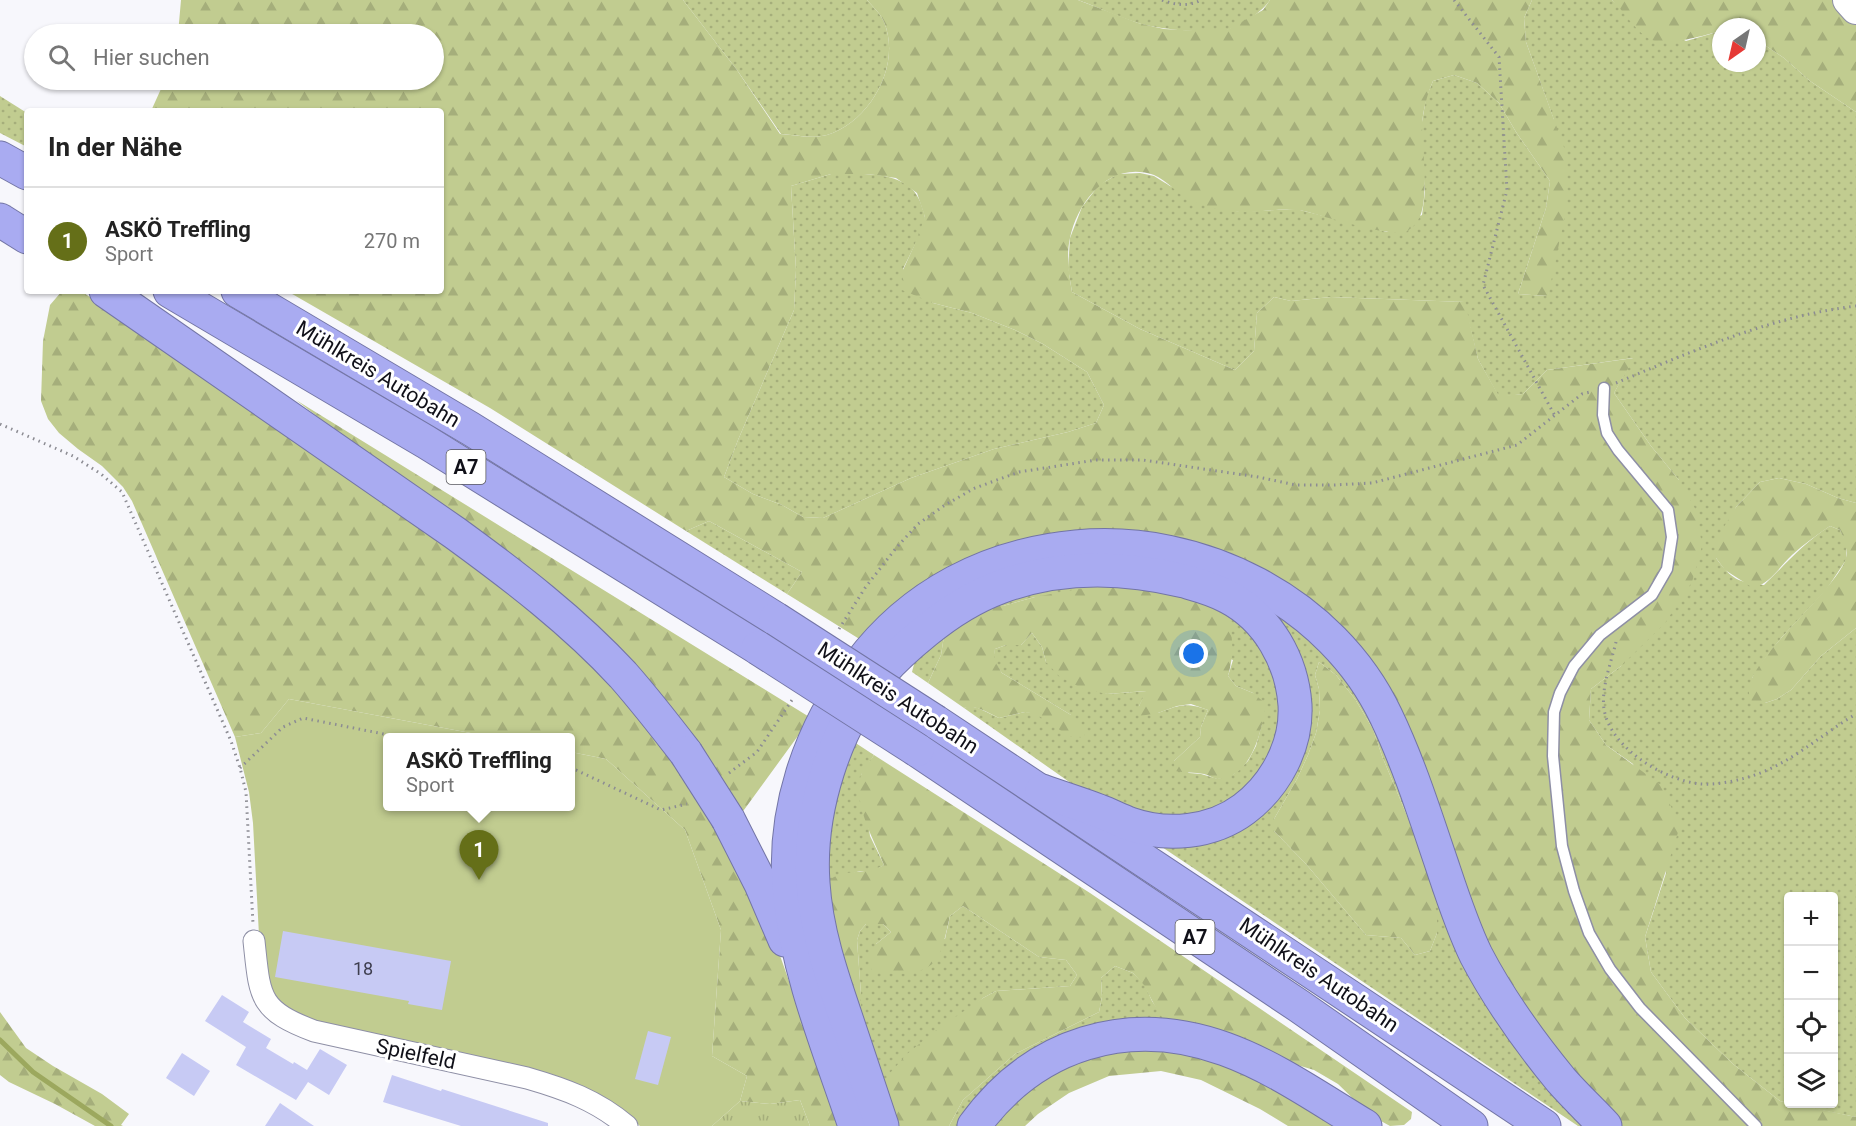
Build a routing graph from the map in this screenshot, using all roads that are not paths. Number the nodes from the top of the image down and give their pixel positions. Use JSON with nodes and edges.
{"nodes":[{"id":1,"x":1848,"y":0,"type":"edge"},
{"id":2,"x":1856,"y":9,"type":"edge"},
{"id":3,"x":0,"y":158,"type":"edge"},
{"id":4,"x":24,"y":170,"type":"edge"},
{"id":5,"x":0,"y":196,"type":"edge"},
{"id":6,"x":24,"y":209,"type":"edge"},
{"id":7,"x":0,"y":220,"type":"edge"},
{"id":8,"x":24,"y":235,"type":"edge"},
{"id":9,"x":110,"y":294,"type":"edge"},
{"id":10,"x":175,"y":294,"type":"edge"},
{"id":11,"x":243,"y":294,"type":"edge"},
{"id":12,"x":1604,"y":388,"type":"road end"},
{"id":13,"x":1042,"y":791,"type":"junction"},
{"id":14,"x":254,"y":940,"type":"road end"},
{"id":15,"x":807,"y":984,"type":"junction"},
{"id":16,"x":627,"y":1126,"type":"edge"},
{"id":17,"x":855,"y":1126,"type":"edge"},
{"id":18,"x":882,"y":1126,"type":"edge"},
{"id":19,"x":974,"y":1126,"type":"edge"},
{"id":20,"x":1365,"y":1126,"type":"edge"},
{"id":21,"x":1471,"y":1126,"type":"edge"},
{"id":22,"x":1544,"y":1126,"type":"edge"},
{"id":23,"x":1605,"y":1126,"type":"edge"},
{"id":24,"x":1756,"y":1126,"type":"edge"}],
"edges":[{"from":1,"to":2,"type":"street"},
{"from":3,"to":4,"type":"highway"},
{"from":5,"to":6,"type":"highway"},
{"from":7,"to":8,"type":"highway"},
{"from":9,"to":15,"type":"highway","bridge":true},
{"from":10,"to":21,"type":"highway","name":"Mühlkreis Autobahn","number":"A7","bridge":true},
{"from":11,"to":13,"type":"highway","name":"Mühlkreis Autobahn","number":"A7","bridge":true},
{"from":12,"to":24,"type":"lane"},
{"from":13,"to":18,"type":"highway"},
{"from":13,"to":22,"type":"highway","name":"Mühlkreis Autobahn","number":"A7"},
{"from":14,"to":16,"type":"street","name":"Spielfeld"},
{"from":15,"to":17,"type":"highway"},
{"from":15,"to":23,"type":"highway"},
{"from":19,"to":20,"type":"highway"}]}
